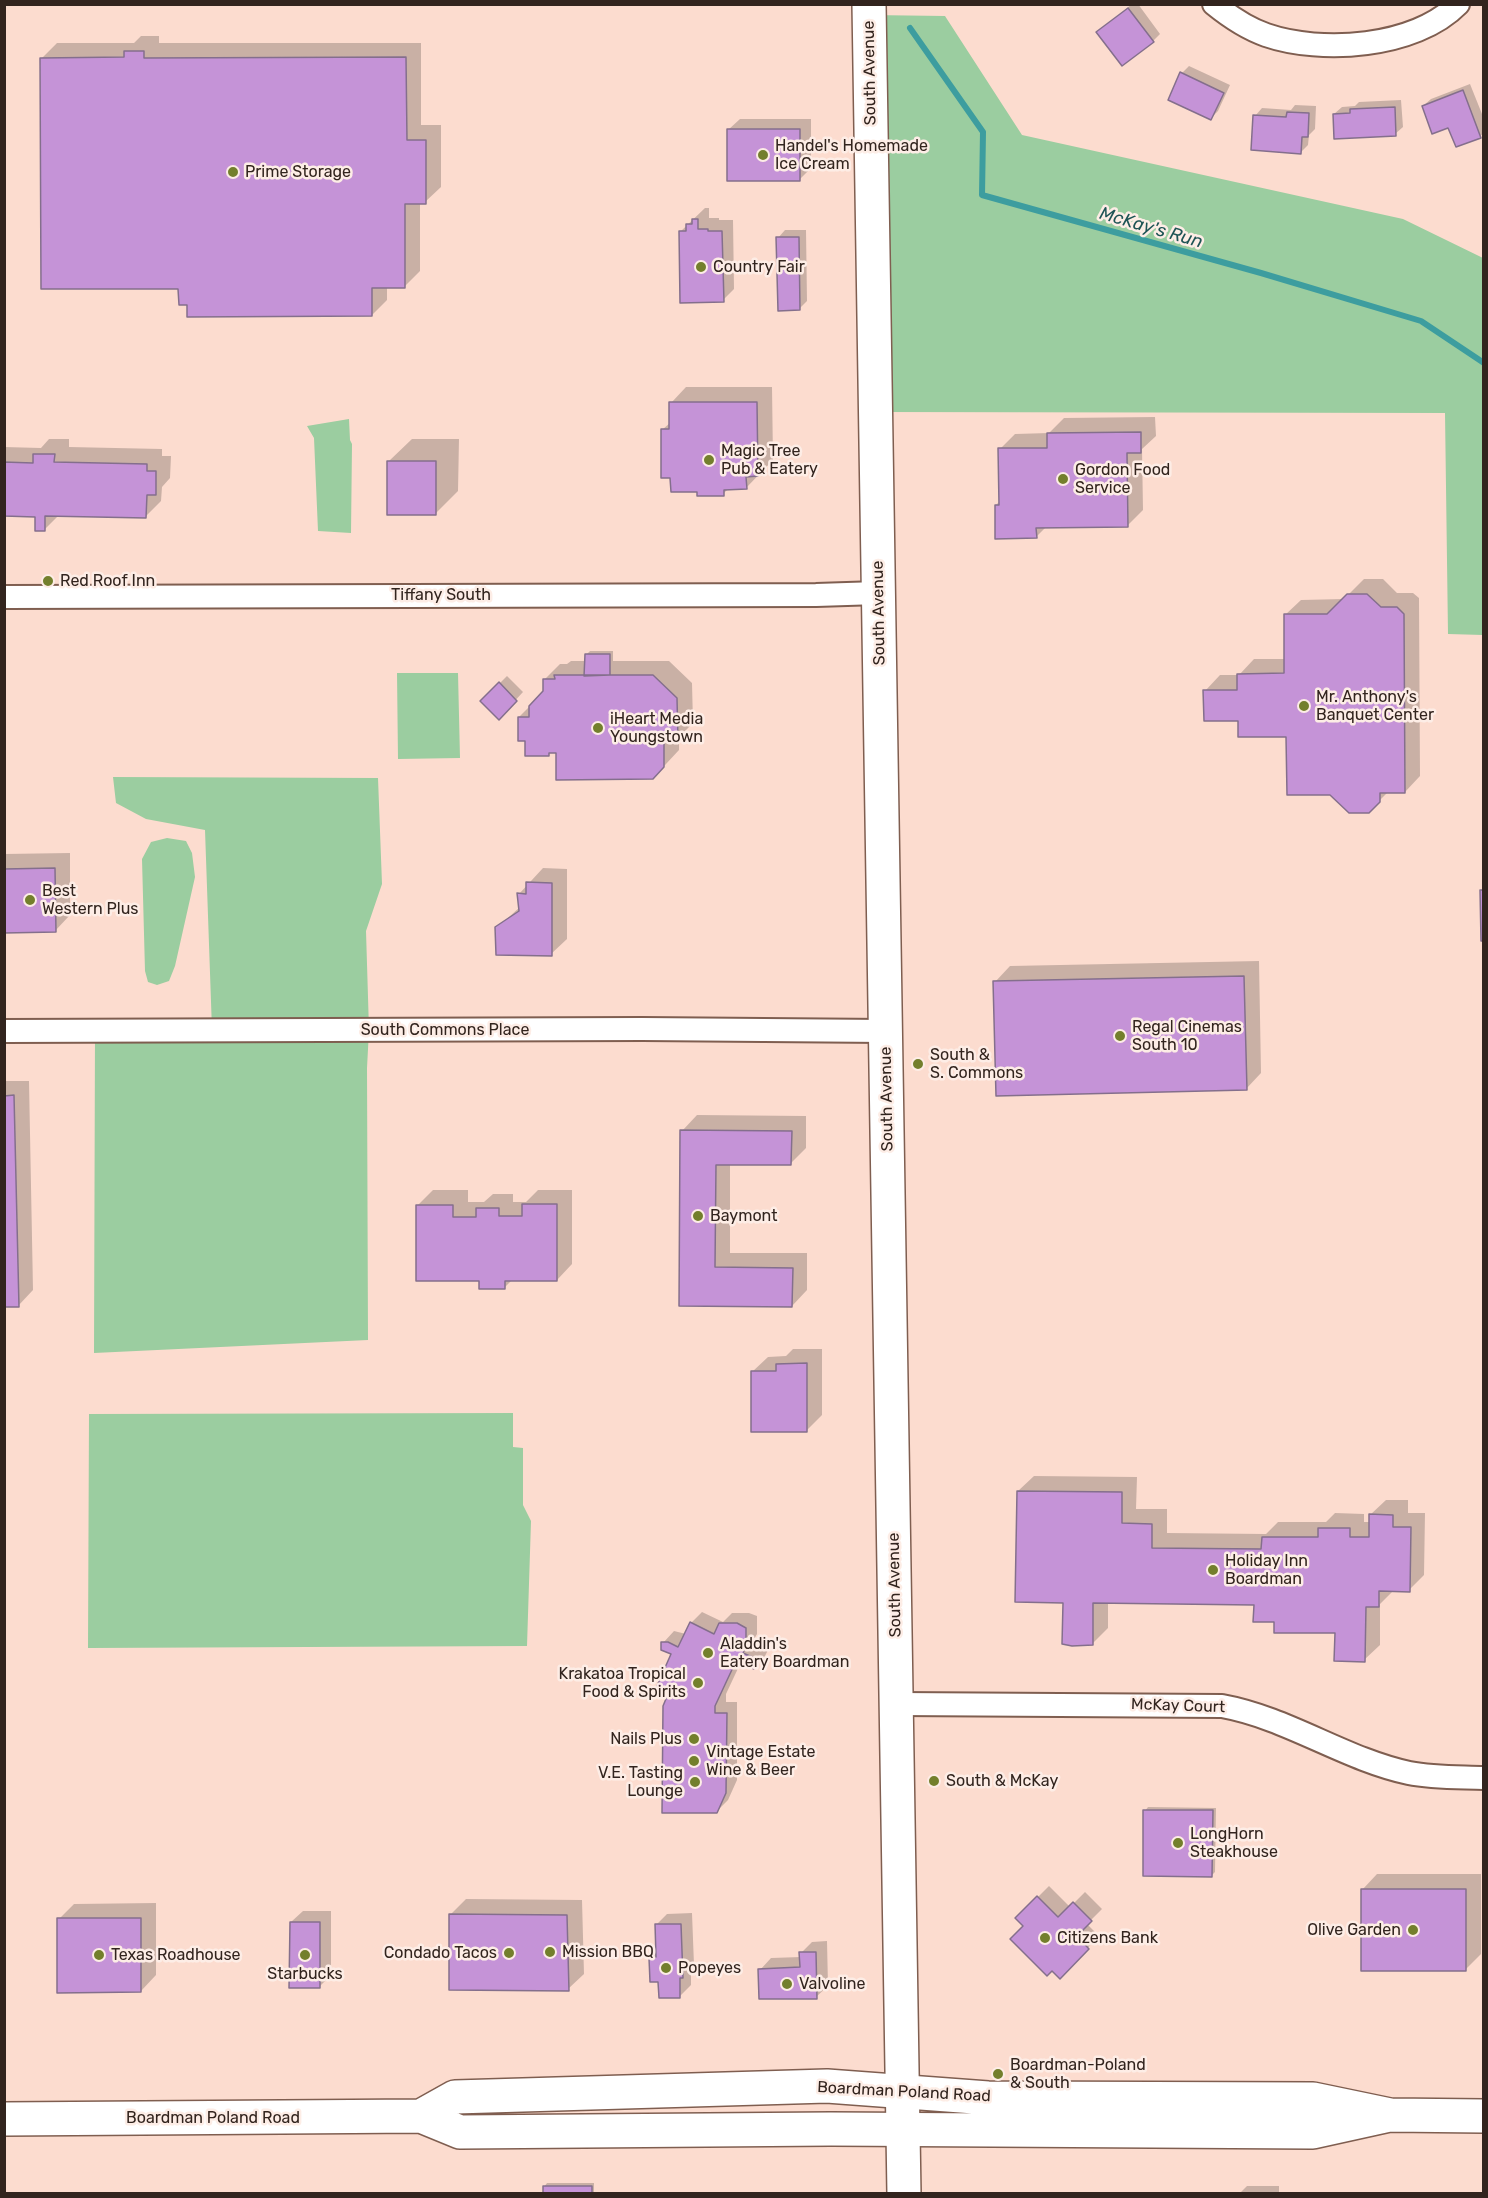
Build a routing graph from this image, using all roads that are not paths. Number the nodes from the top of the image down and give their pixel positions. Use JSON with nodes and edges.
{"nodes":[{"id":1,"x":869,"y":4,"type":"edge"},
{"id":2,"x":1214,"y":4,"type":"edge"},
{"id":3,"x":1458,"y":4,"type":"edge"},
{"id":4,"x":878,"y":593,"type":"junction"},
{"id":5,"x":4,"y":597,"type":"edge"},
{"id":6,"x":4,"y":1031,"type":"edge"},
{"id":7,"x":886,"y":1031,"type":"junction"},
{"id":8,"x":897,"y":1704,"type":"junction"},
{"id":9,"x":1484,"y":1778,"type":"edge"},
{"id":10,"x":904,"y":2091,"type":"junction"},
{"id":11,"x":1390,"y":2115,"type":"junction"},
{"id":12,"x":421,"y":2116,"type":"junction"},
{"id":13,"x":1484,"y":2116,"type":"edge"},
{"id":14,"x":4,"y":2119,"type":"edge"},
{"id":15,"x":904,"y":2130,"type":"junction"},
{"id":16,"x":904,"y":2193,"type":"edge"}],
"edges":[{"from":1,"to":4,"type":"main road","name":"South Avenue"},
{"from":2,"to":3,"type":"street"},
{"from":4,"to":5,"type":"street","name":"Tiffany South"},
{"from":4,"to":7,"type":"main road","name":"South Avenue"},
{"from":6,"to":7,"type":"street","name":"South Commons Place"},
{"from":7,"to":8,"type":"main road","name":"South Avenue"},
{"from":8,"to":9,"type":"street","name":"McKay Court"},
{"from":8,"to":10,"type":"main road","name":"South Avenue"},
{"from":10,"to":11,"type":"main road","name":"Boardman Poland Road"},
{"from":10,"to":12,"type":"main road","name":"Boardman Poland Road"},
{"from":10,"to":15,"type":"main road","name":"South Avenue"},
{"from":11,"to":13,"type":"main road","name":"Boardman Poland Road"},
{"from":11,"to":15,"type":"main road","name":"Boardman Poland Road"},
{"from":12,"to":14,"type":"main road","name":"Boardman Poland Road"},
{"from":12,"to":15,"type":"main road","name":"Boardman Poland Road"},
{"from":15,"to":16,"type":"main road","name":"South Avenue"}]}
